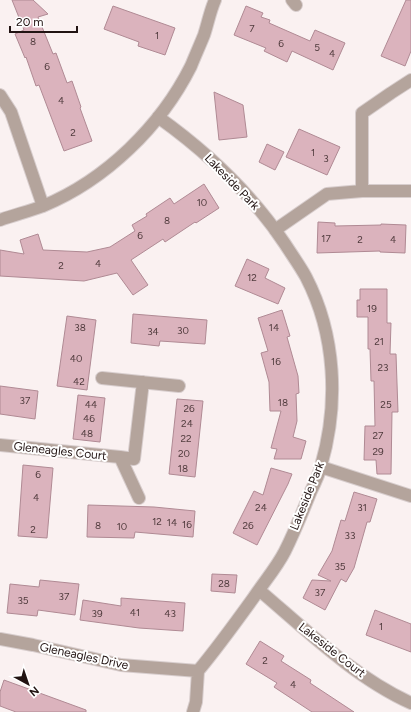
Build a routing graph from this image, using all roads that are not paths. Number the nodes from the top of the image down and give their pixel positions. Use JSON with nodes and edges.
{"nodes":[{"id":1,"x":213,"y":1,"type":"edge"},
{"id":2,"x":411,"y":80,"type":"edge"},
{"id":3,"x":0,"y":95,"type":"edge"},
{"id":4,"x":158,"y":117,"type":"junction"},
{"id":5,"x":362,"y":191,"type":"junction"},
{"id":6,"x":411,"y":191,"type":"edge"},
{"id":7,"x":43,"y":206,"type":"junction"},
{"id":8,"x":0,"y":220,"type":"edge"},
{"id":9,"x":275,"y":230,"type":"junction"},
{"id":10,"x":102,"y":378,"type":"dead end"},
{"id":11,"x":143,"y":382,"type":"junction"},
{"id":12,"x":179,"y":386,"type":"dead end"},
{"id":13,"x":0,"y":445,"type":"edge"},
{"id":14,"x":120,"y":457,"type":"junction"},
{"id":15,"x":321,"y":467,"type":"junction"},
{"id":16,"x":411,"y":496,"type":"edge"},
{"id":17,"x":139,"y":498,"type":"dead end"},
{"id":18,"x":259,"y":590,"type":"junction"},
{"id":19,"x":0,"y":639,"type":"edge"},
{"id":20,"x":198,"y":670,"type":"junction"},
{"id":21,"x":411,"y":702,"type":"edge"},
{"id":22,"x":193,"y":712,"type":"edge"}],
"edges":[{"from":1,"to":4,"type":"street"},
{"from":2,"to":5,"type":"street"},
{"from":3,"to":7,"type":"street"},
{"from":4,"to":7,"type":"street"},
{"from":4,"to":9,"type":"street","name":"Lakeside Park"},
{"from":5,"to":6,"type":"street"},
{"from":5,"to":9,"type":"street"},
{"from":7,"to":8,"type":"street"},
{"from":9,"to":15,"type":"street","name":"Lakeside Park"},
{"from":10,"to":11,"type":"street"},
{"from":11,"to":12,"type":"street"},
{"from":11,"to":14,"type":"street","name":"Gleneagles Court"},
{"from":13,"to":14,"type":"street","name":"Gleneagles Court"},
{"from":14,"to":17,"type":"street","name":"Gleneagles Court"},
{"from":15,"to":16,"type":"street"},
{"from":15,"to":18,"type":"street","name":"Lakeside Park"},
{"from":18,"to":20,"type":"street","name":"Lakeside Park"},
{"from":18,"to":21,"type":"street","name":"Lakeside Court"},
{"from":19,"to":20,"type":"street","name":"Gleneagles Drive"},
{"from":20,"to":22,"type":"street"}]}
